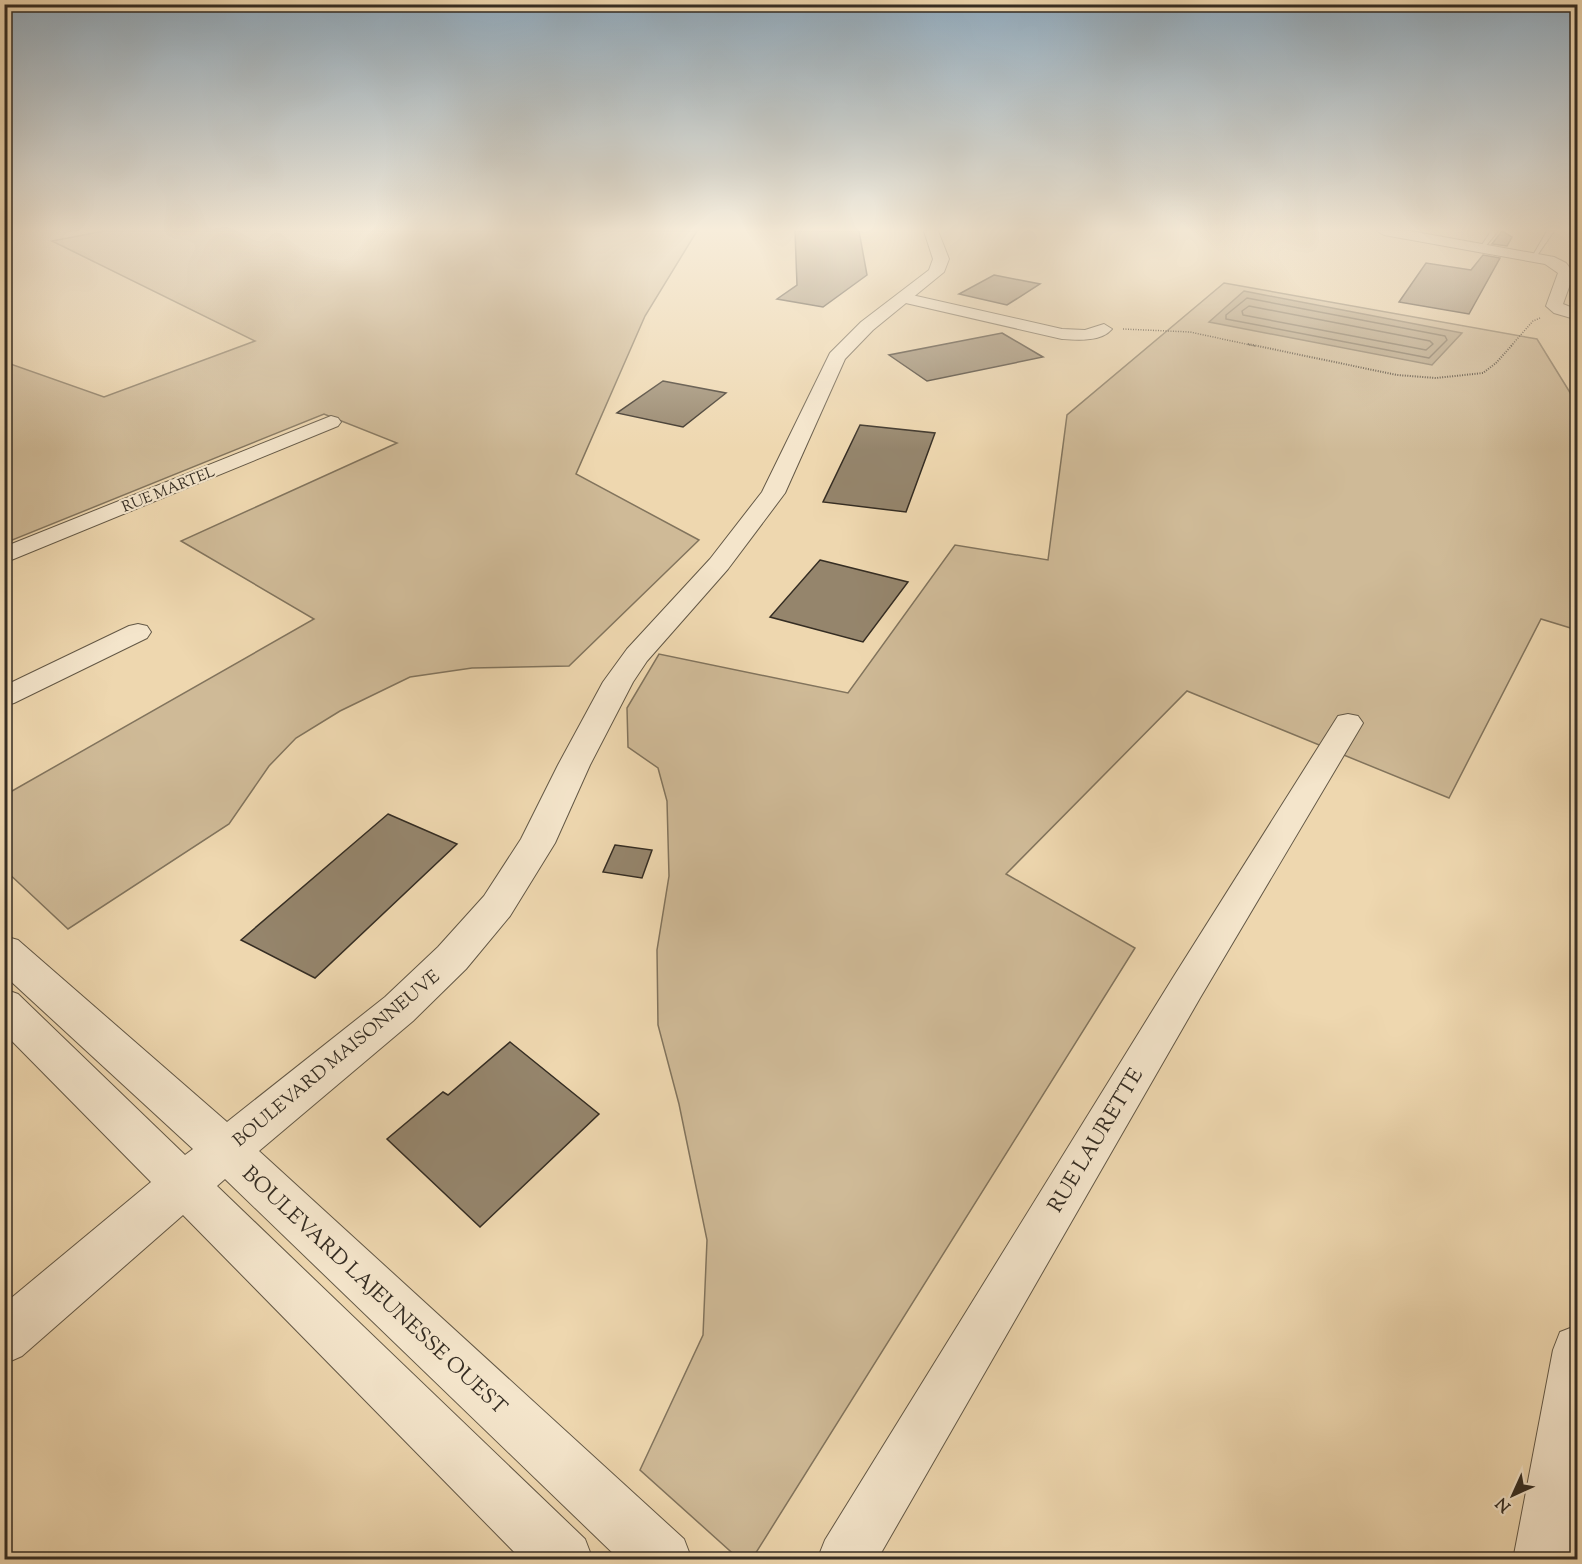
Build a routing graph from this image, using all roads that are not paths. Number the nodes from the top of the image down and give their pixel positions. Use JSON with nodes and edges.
{"nodes":[{"id":1,"x":896,"y":304,"type":"edge"},
{"id":2,"x":929,"y":304,"type":"edge"},
{"id":3,"x":1553,"y":304,"type":"edge"},
{"id":4,"x":1578,"y":315,"type":"edge"},
{"id":5,"x":1104,"y":329,"type":"road end"},
{"id":6,"x":331,"y":422,"type":"dead end"},
{"id":7,"x":4,"y":556,"type":"edge"},
{"id":8,"x":138,"y":632,"type":"dead end"},
{"id":9,"x":4,"y":697,"type":"edge"},
{"id":10,"x":1348,"y":723,"type":"dead end"},
{"id":11,"x":4,"y":951,"type":"edge"},
{"id":12,"x":4,"y":1006,"type":"edge"},
{"id":13,"x":227,"y":1151,"type":"junction"},
{"id":14,"x":183,"y":1185,"type":"junction"},
{"id":15,"x":4,"y":1338,"type":"edge"},
{"id":16,"x":1578,"y":1350,"type":"edge"},
{"id":17,"x":564,"y":1560,"type":"edge"},
{"id":18,"x":663,"y":1560,"type":"edge"},
{"id":19,"x":845,"y":1560,"type":"edge"},
{"id":20,"x":1541,"y":1560,"type":"edge"}],
"edges":[{"from":1,"to":13,"type":"street","name":"BOULEVARD MAISONNEUVE"},
{"from":2,"to":5,"type":"street"},
{"from":3,"to":4,"type":"street"},
{"from":6,"to":7,"type":"street","name":"RUE MARTEL"},
{"from":8,"to":9,"type":"street"},
{"from":10,"to":19,"type":"street","name":"RUE LAURETTE"},
{"from":11,"to":13,"type":"street","name":"BOULEVARD LAJEUNESSE OUEST"},
{"from":12,"to":14,"type":"street"},
{"from":13,"to":14,"type":"street","name":"BOULEVARD MAISONNEUVE"},
{"from":13,"to":18,"type":"street","name":"BOULEVARD LAJEUNESSE OUEST"},
{"from":14,"to":15,"type":"street","name":"BOULEVARD MAISONNEUVE"},
{"from":14,"to":17,"type":"street"},
{"from":16,"to":20,"type":"street"}]}
